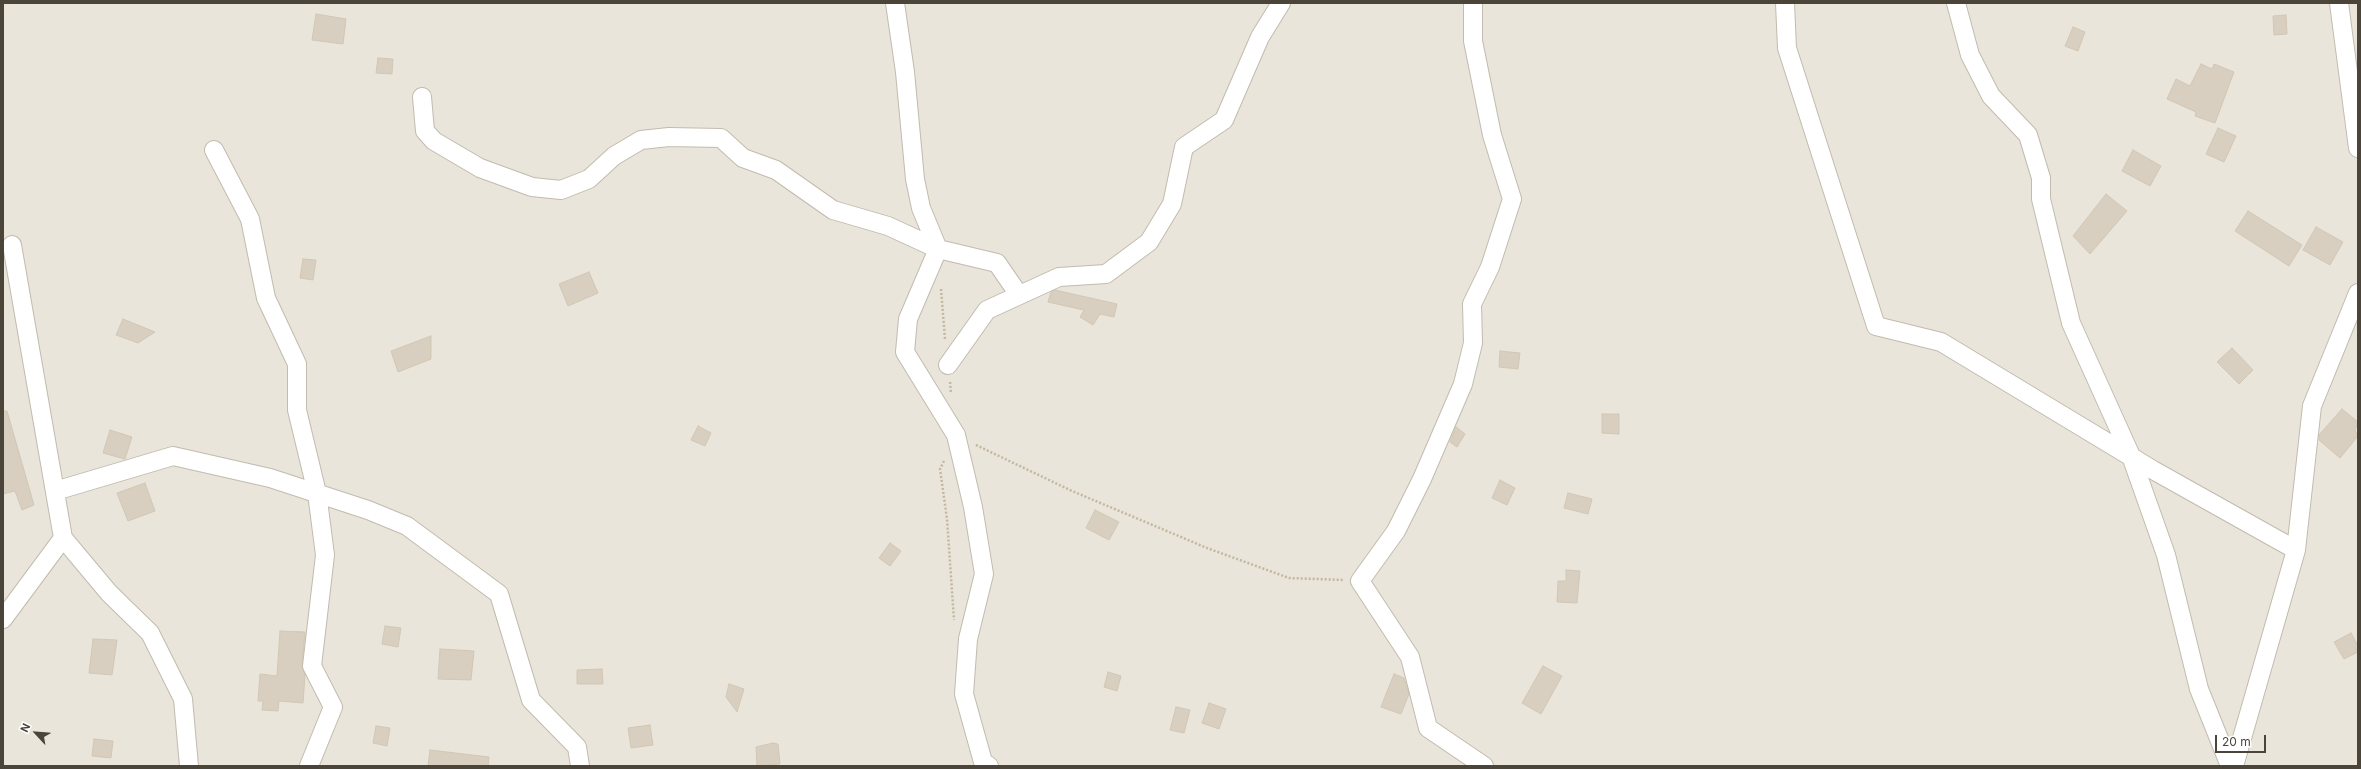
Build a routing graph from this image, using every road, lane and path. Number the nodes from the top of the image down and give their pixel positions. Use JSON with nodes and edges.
{"nodes":[{"id":1,"x":895,"y":3,"type":"edge"},
{"id":2,"x":1281,"y":3,"type":"edge"},
{"id":3,"x":1473,"y":3,"type":"edge"},
{"id":4,"x":1785,"y":3,"type":"edge"},
{"id":5,"x":1956,"y":3,"type":"edge"},
{"id":6,"x":2339,"y":3,"type":"edge"},
{"id":7,"x":422,"y":97,"type":"dead end"},
{"id":8,"x":2358,"y":148,"type":"edge"},
{"id":9,"x":214,"y":150,"type":"dead end"},
{"id":10,"x":12,"y":245,"type":"dead end"},
{"id":11,"x":938,"y":249,"type":"junction"},
{"id":12,"x":941,"y":286,"type":"dead end"},
{"id":13,"x":2358,"y":293,"type":"edge"},
{"id":14,"x":1020,"y":295,"type":"junction"},
{"id":15,"x":948,"y":365,"type":"junction"},
{"id":16,"x":952,"y":396,"type":"dead end"},
{"id":17,"x":956,"y":435,"type":"junction"},
{"id":18,"x":2131,"y":456,"type":"junction"},
{"id":19,"x":55,"y":491,"type":"junction"},
{"id":20,"x":317,"y":493,"type":"junction"},
{"id":21,"x":63,"y":538,"type":"junction"},
{"id":22,"x":2296,"y":550,"type":"junction"},
{"id":23,"x":1360,"y":581,"type":"junction"},
{"id":24,"x":3,"y":619,"type":"edge"},
{"id":25,"x":955,"y":626,"type":"dead end"},
{"id":26,"x":189,"y":766,"type":"edge"},
{"id":27,"x":309,"y":766,"type":"edge"},
{"id":28,"x":580,"y":766,"type":"edge"},
{"id":29,"x":989,"y":766,"type":"edge"},
{"id":30,"x":1484,"y":766,"type":"edge"},
{"id":31,"x":2230,"y":766,"type":"edge"},
{"id":32,"x":2234,"y":766,"type":"edge"}],
"edges":[{"from":1,"to":11,"type":"street"},
{"from":2,"to":14,"type":"street"},
{"from":3,"to":23,"type":"street"},
{"from":4,"to":18,"type":"street"},
{"from":5,"to":18,"type":"street"},
{"from":6,"to":8,"type":"street"},
{"from":7,"to":11,"type":"street"},
{"from":9,"to":20,"type":"street"},
{"from":10,"to":19,"type":"street"},
{"from":11,"to":14,"type":"street"},
{"from":11,"to":17,"type":"street"},
{"from":12,"to":15,"type":"path"},
{"from":13,"to":22,"type":"street"},
{"from":14,"to":15,"type":"street"},
{"from":15,"to":16,"type":"path"},
{"from":17,"to":23,"type":"path"},
{"from":17,"to":25,"type":"path"},
{"from":17,"to":29,"type":"street"},
{"from":18,"to":22,"type":"street"},
{"from":18,"to":31,"type":"street"},
{"from":19,"to":20,"type":"street"},
{"from":19,"to":21,"type":"street"},
{"from":20,"to":27,"type":"street"},
{"from":20,"to":28,"type":"street"},
{"from":21,"to":24,"type":"street"},
{"from":21,"to":26,"type":"street"},
{"from":22,"to":32,"type":"street"},
{"from":23,"to":30,"type":"street"}]}
